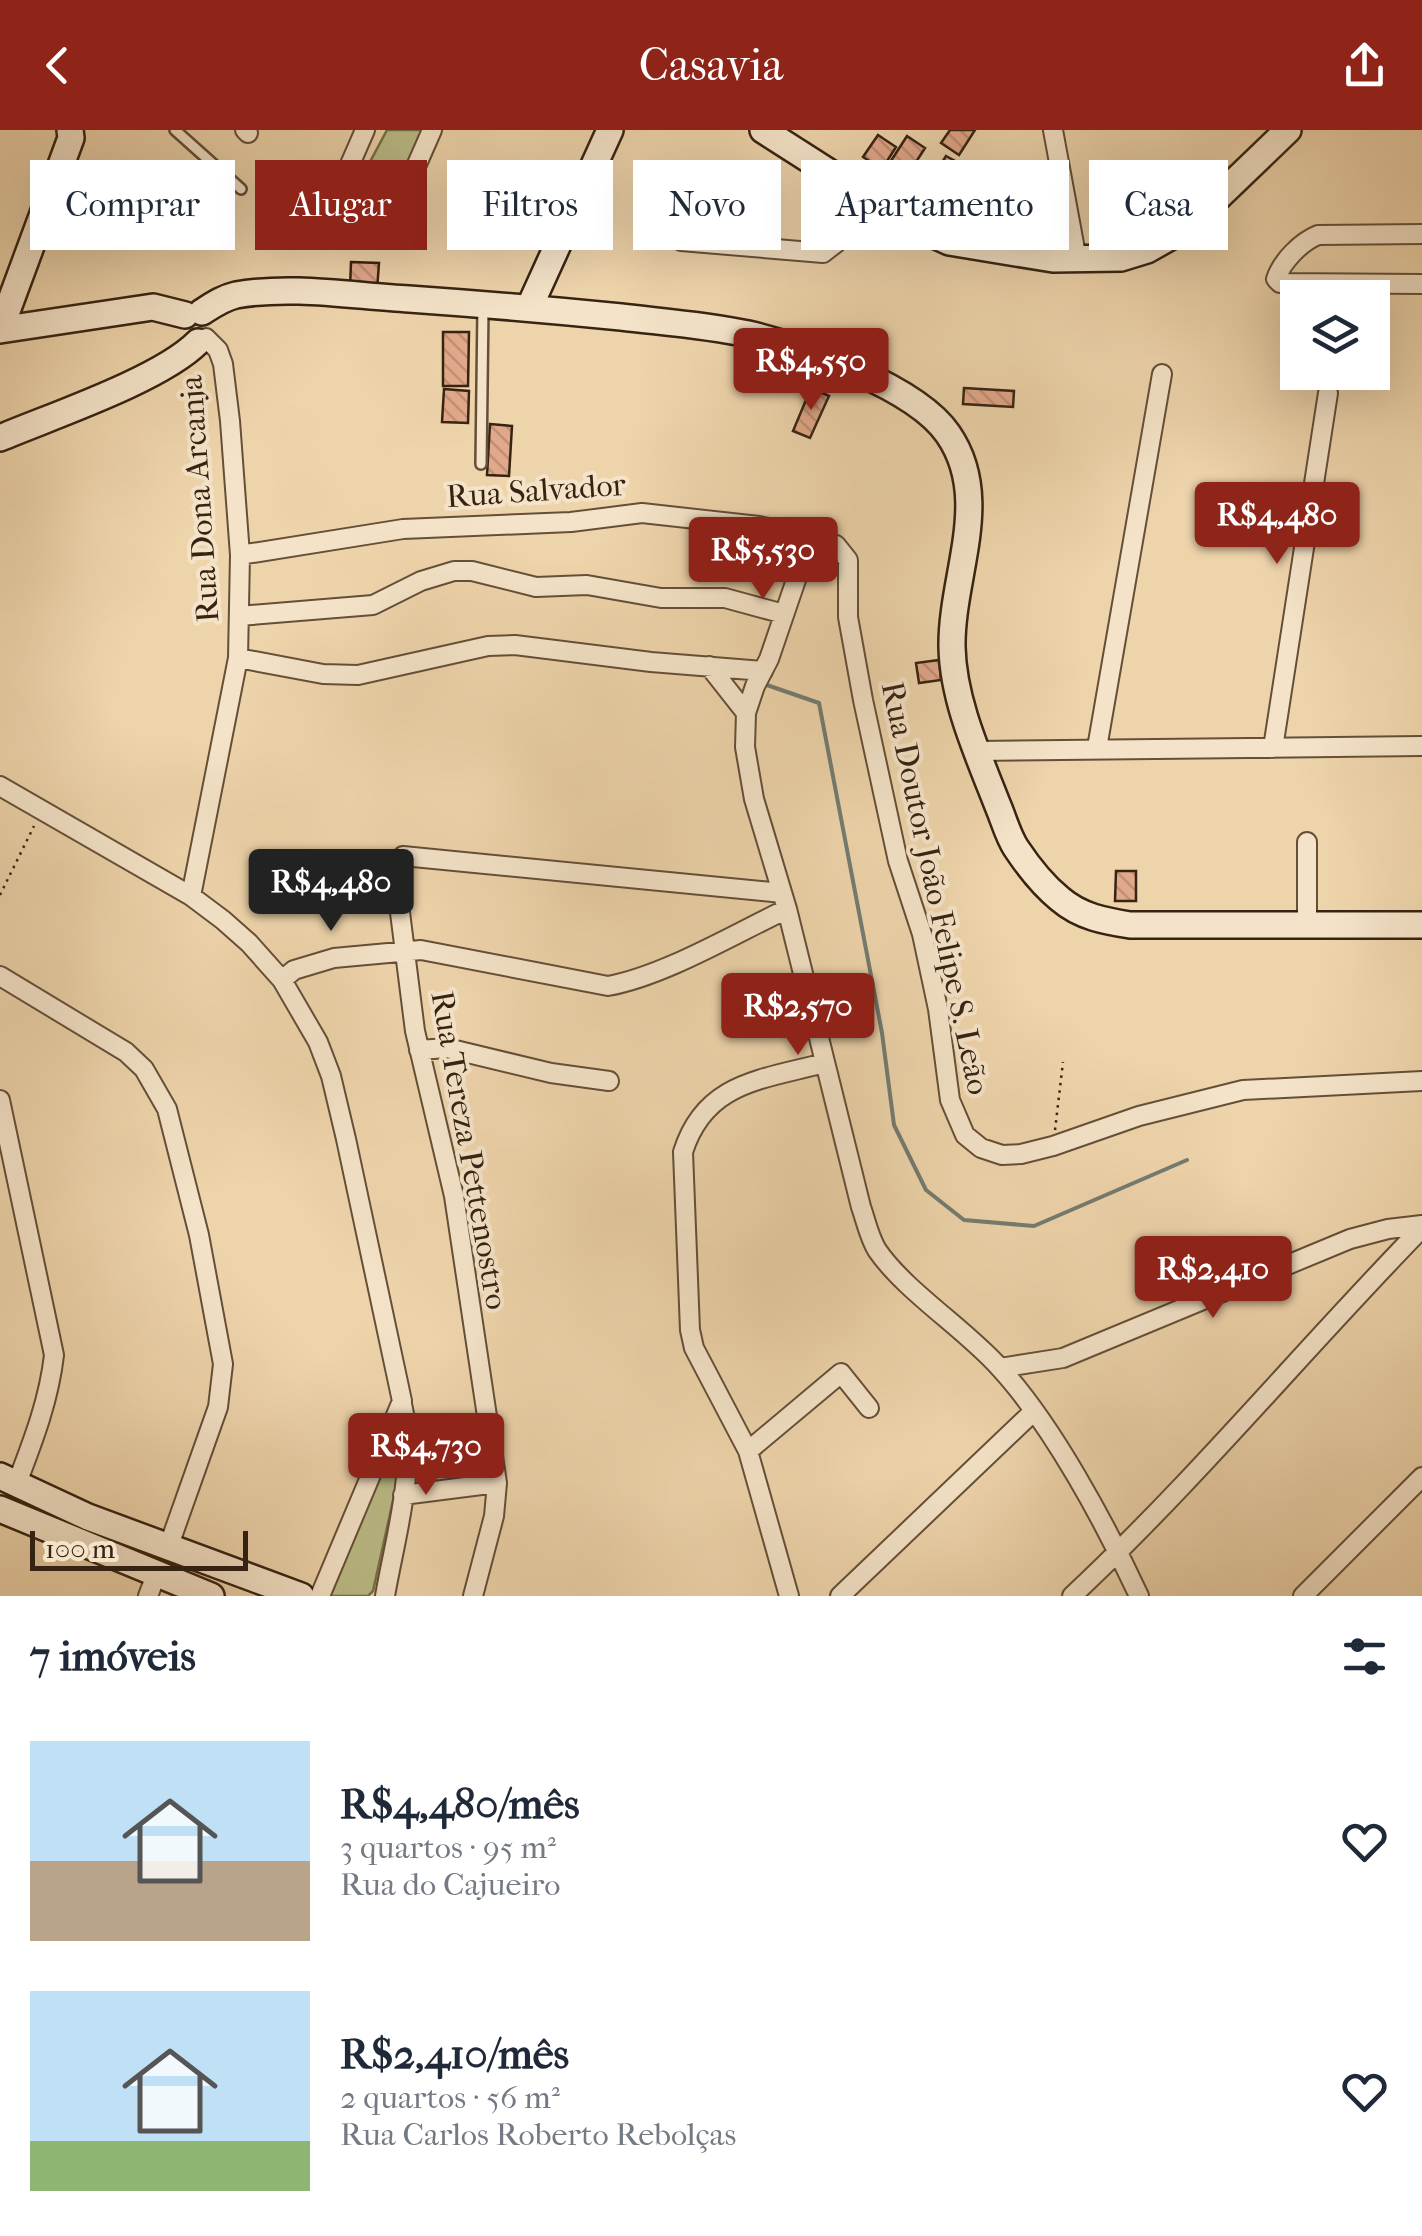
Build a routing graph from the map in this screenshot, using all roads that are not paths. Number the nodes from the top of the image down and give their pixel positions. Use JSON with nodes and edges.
{"nodes":[{"id":1,"x":70,"y":130,"type":"edge"},
{"id":2,"x":175,"y":130,"type":"edge"},
{"id":3,"x":365,"y":130,"type":"edge"},
{"id":4,"x":432,"y":130,"type":"edge"},
{"id":5,"x":763,"y":130,"type":"edge"},
{"id":6,"x":1054,"y":130,"type":"edge"},
{"id":7,"x":1288,"y":130,"type":"edge"},
{"id":8,"x":610,"y":135,"type":"edge"},
{"id":9,"x":794,"y":140,"type":"edge"},
{"id":10,"x":820,"y":160,"type":"edge"},
{"id":11,"x":241,"y":189,"type":"dead end"},
{"id":12,"x":1422,"y":234,"type":"edge"},
{"id":13,"x":781,"y":250,"type":"edge"},
{"id":14,"x":827,"y":250,"type":"edge"},
{"id":15,"x":986,"y":250,"type":"edge"},
{"id":16,"x":1077,"y":260,"type":"junction"},
{"id":17,"x":1422,"y":284,"type":"edge"},
{"id":18,"x":483,"y":304,"type":"junction"},
{"id":19,"x":529,"y":308,"type":"junction"},
{"id":20,"x":194,"y":327,"type":"junction"},
{"id":21,"x":0,"y":330,"type":"edge"},
{"id":22,"x":1162,"y":374,"type":"dead end"},
{"id":23,"x":1328,"y":393,"type":"dead end"},
{"id":24,"x":0,"y":438,"type":"edge"},
{"id":25,"x":481,"y":464,"type":"dead end"},
{"id":26,"x":811,"y":536,"type":"junction"},
{"id":27,"x":836,"y":545,"type":"joint"},
{"id":28,"x":240,"y":555,"type":"junction"},
{"id":29,"x":784,"y":614,"type":"junction"},
{"id":30,"x":239,"y":616,"type":"junction"},
{"id":31,"x":238,"y":658,"type":"junction"},
{"id":32,"x":709,"y":666,"type":"junction"},
{"id":33,"x":763,"y":671,"type":"junction"},
{"id":34,"x":746,"y":713,"type":"junction"},
{"id":35,"x":1422,"y":746,"type":"edge"},
{"id":36,"x":1097,"y":748,"type":"junction"},
{"id":37,"x":1274,"y":748,"type":"junction"},
{"id":38,"x":977,"y":751,"type":"junction"},
{"id":39,"x":0,"y":786,"type":"edge"},
{"id":40,"x":1307,"y":842,"type":"dead end"},
{"id":41,"x":191,"y":896,"type":"junction"},
{"id":42,"x":785,"y":901,"type":"junction"},
{"id":43,"x":1307,"y":925,"type":"junction"},
{"id":44,"x":1422,"y":925,"type":"edge"},
{"id":45,"x":403,"y":951,"type":"junction"},
{"id":46,"x":0,"y":976,"type":"edge"},
{"id":47,"x":282,"y":980,"type":"junction"},
{"id":48,"x":419,"y":1050,"type":"junction"},
{"id":49,"x":824,"y":1063,"type":"junction"},
{"id":50,"x":609,"y":1080,"type":"dead end"},
{"id":51,"x":1422,"y":1081,"type":"edge"},
{"id":52,"x":0,"y":1100,"type":"edge"},
{"id":53,"x":1422,"y":1227,"type":"edge"},
{"id":54,"x":1000,"y":1368,"type":"junction"},
{"id":55,"x":402,"y":1402,"type":"junction"},
{"id":56,"x":869,"y":1408,"type":"dead end"},
{"id":57,"x":1033,"y":1412,"type":"junction"},
{"id":58,"x":748,"y":1451,"type":"junction"},
{"id":59,"x":1422,"y":1477,"type":"edge"},
{"id":60,"x":9,"y":1480,"type":"edge"},
{"id":61,"x":497,"y":1483,"type":"junction"},
{"id":62,"x":403,"y":1495,"type":"junction"},
{"id":63,"x":2,"y":1514,"type":"edge"},
{"id":64,"x":88,"y":1517,"type":"junction"},
{"id":65,"x":75,"y":1542,"type":"junction"},
{"id":66,"x":168,"y":1548,"type":"junction"},
{"id":67,"x":1118,"y":1552,"type":"junction"},
{"id":68,"x":152,"y":1585,"type":"edge"},
{"id":69,"x":210,"y":1596,"type":"edge"},
{"id":70,"x":301,"y":1596,"type":"edge"},
{"id":71,"x":320,"y":1596,"type":"edge"},
{"id":72,"x":385,"y":1596,"type":"edge"},
{"id":73,"x":473,"y":1596,"type":"edge"},
{"id":74,"x":789,"y":1596,"type":"edge"},
{"id":75,"x":840,"y":1596,"type":"edge"},
{"id":76,"x":1072,"y":1596,"type":"edge"},
{"id":77,"x":1138,"y":1596,"type":"edge"},
{"id":78,"x":1303,"y":1596,"type":"edge"}],
"edges":[{"from":1,"to":21,"type":"street"},
{"from":2,"to":11,"type":"lane"},
{"from":3,"to":4,"type":"street"},
{"from":5,"to":9,"type":"street"},
{"from":6,"to":16,"type":"street"},
{"from":7,"to":16,"type":"street"},
{"from":8,"to":19,"type":"street"},
{"from":9,"to":10,"type":"street"},
{"from":12,"to":17,"type":"street"},
{"from":13,"to":14,"type":"street"},
{"from":15,"to":16,"type":"street"},
{"from":18,"to":19,"type":"street"},
{"from":18,"to":20,"type":"street"},
{"from":18,"to":25,"type":"lane"},
{"from":19,"to":38,"type":"street"},
{"from":20,"to":21,"type":"street"},
{"from":20,"to":24,"type":"street"},
{"from":20,"to":28,"type":"street","name":"Rua Dona Arcanja"},
{"from":22,"to":36,"type":"street"},
{"from":23,"to":37,"type":"street"},
{"from":26,"to":27,"type":"street","name":"Rua Salvador"},
{"from":26,"to":28,"type":"street","name":"Rua Salvador"},
{"from":26,"to":29,"type":"street"},
{"from":27,"to":51,"type":"street","name":"Rua Doutor João Felipe S. Leão"},
{"from":28,"to":30,"type":"street","name":"Rua Dona Arcanja"},
{"from":29,"to":30,"type":"street"},
{"from":29,"to":33,"type":"street"},
{"from":30,"to":31,"type":"street","name":"Rua Dona Arcanja"},
{"from":31,"to":32,"type":"street"},
{"from":31,"to":41,"type":"street","name":"Rua Dona Arcanja"},
{"from":32,"to":33,"type":"street"},
{"from":32,"to":34,"type":"street"},
{"from":33,"to":34,"type":"street"},
{"from":34,"to":42,"type":"street"},
{"from":35,"to":37,"type":"street"},
{"from":36,"to":37,"type":"street"},
{"from":36,"to":38,"type":"street"},
{"from":38,"to":43,"type":"street"},
{"from":39,"to":41,"type":"street"},
{"from":40,"to":43,"type":"street"},
{"from":41,"to":47,"type":"street"},
{"from":42,"to":45,"type":"street"},
{"from":42,"to":45,"type":"street","name":"Rua Tereza Pettenostro"},
{"from":42,"to":49,"type":"street"},
{"from":43,"to":44,"type":"street"},
{"from":45,"to":47,"type":"street"},
{"from":45,"to":48,"type":"street","name":"Rua Tereza Pettenostro"},
{"from":46,"to":66,"type":"street"},
{"from":47,"to":55,"type":"street"},
{"from":48,"to":50,"type":"street"},
{"from":48,"to":61,"type":"street","name":"Rua Tereza Pettenostro"},
{"from":49,"to":54,"type":"street"},
{"from":49,"to":58,"type":"street"},
{"from":52,"to":60,"type":"street"},
{"from":53,"to":54,"type":"street"},
{"from":53,"to":67,"type":"street"},
{"from":54,"to":57,"type":"street"},
{"from":55,"to":62,"type":"street"},
{"from":55,"to":71,"type":"street"},
{"from":56,"to":58,"type":"street"},
{"from":57,"to":67,"type":"street"},
{"from":57,"to":75,"type":"street"},
{"from":58,"to":74,"type":"street"},
{"from":59,"to":78,"type":"street"},
{"from":60,"to":64,"type":"street"},
{"from":61,"to":62,"type":"street"},
{"from":61,"to":73,"type":"street","name":"Rua Tereza Pettenostro"},
{"from":62,"to":72,"type":"street"},
{"from":63,"to":65,"type":"street"},
{"from":64,"to":65,"type":"street"},
{"from":64,"to":66,"type":"street"},
{"from":65,"to":68,"type":"street"},
{"from":66,"to":70,"type":"street"},
{"from":67,"to":76,"type":"street"},
{"from":67,"to":77,"type":"street"},
{"from":68,"to":69,"type":"street"}]}
